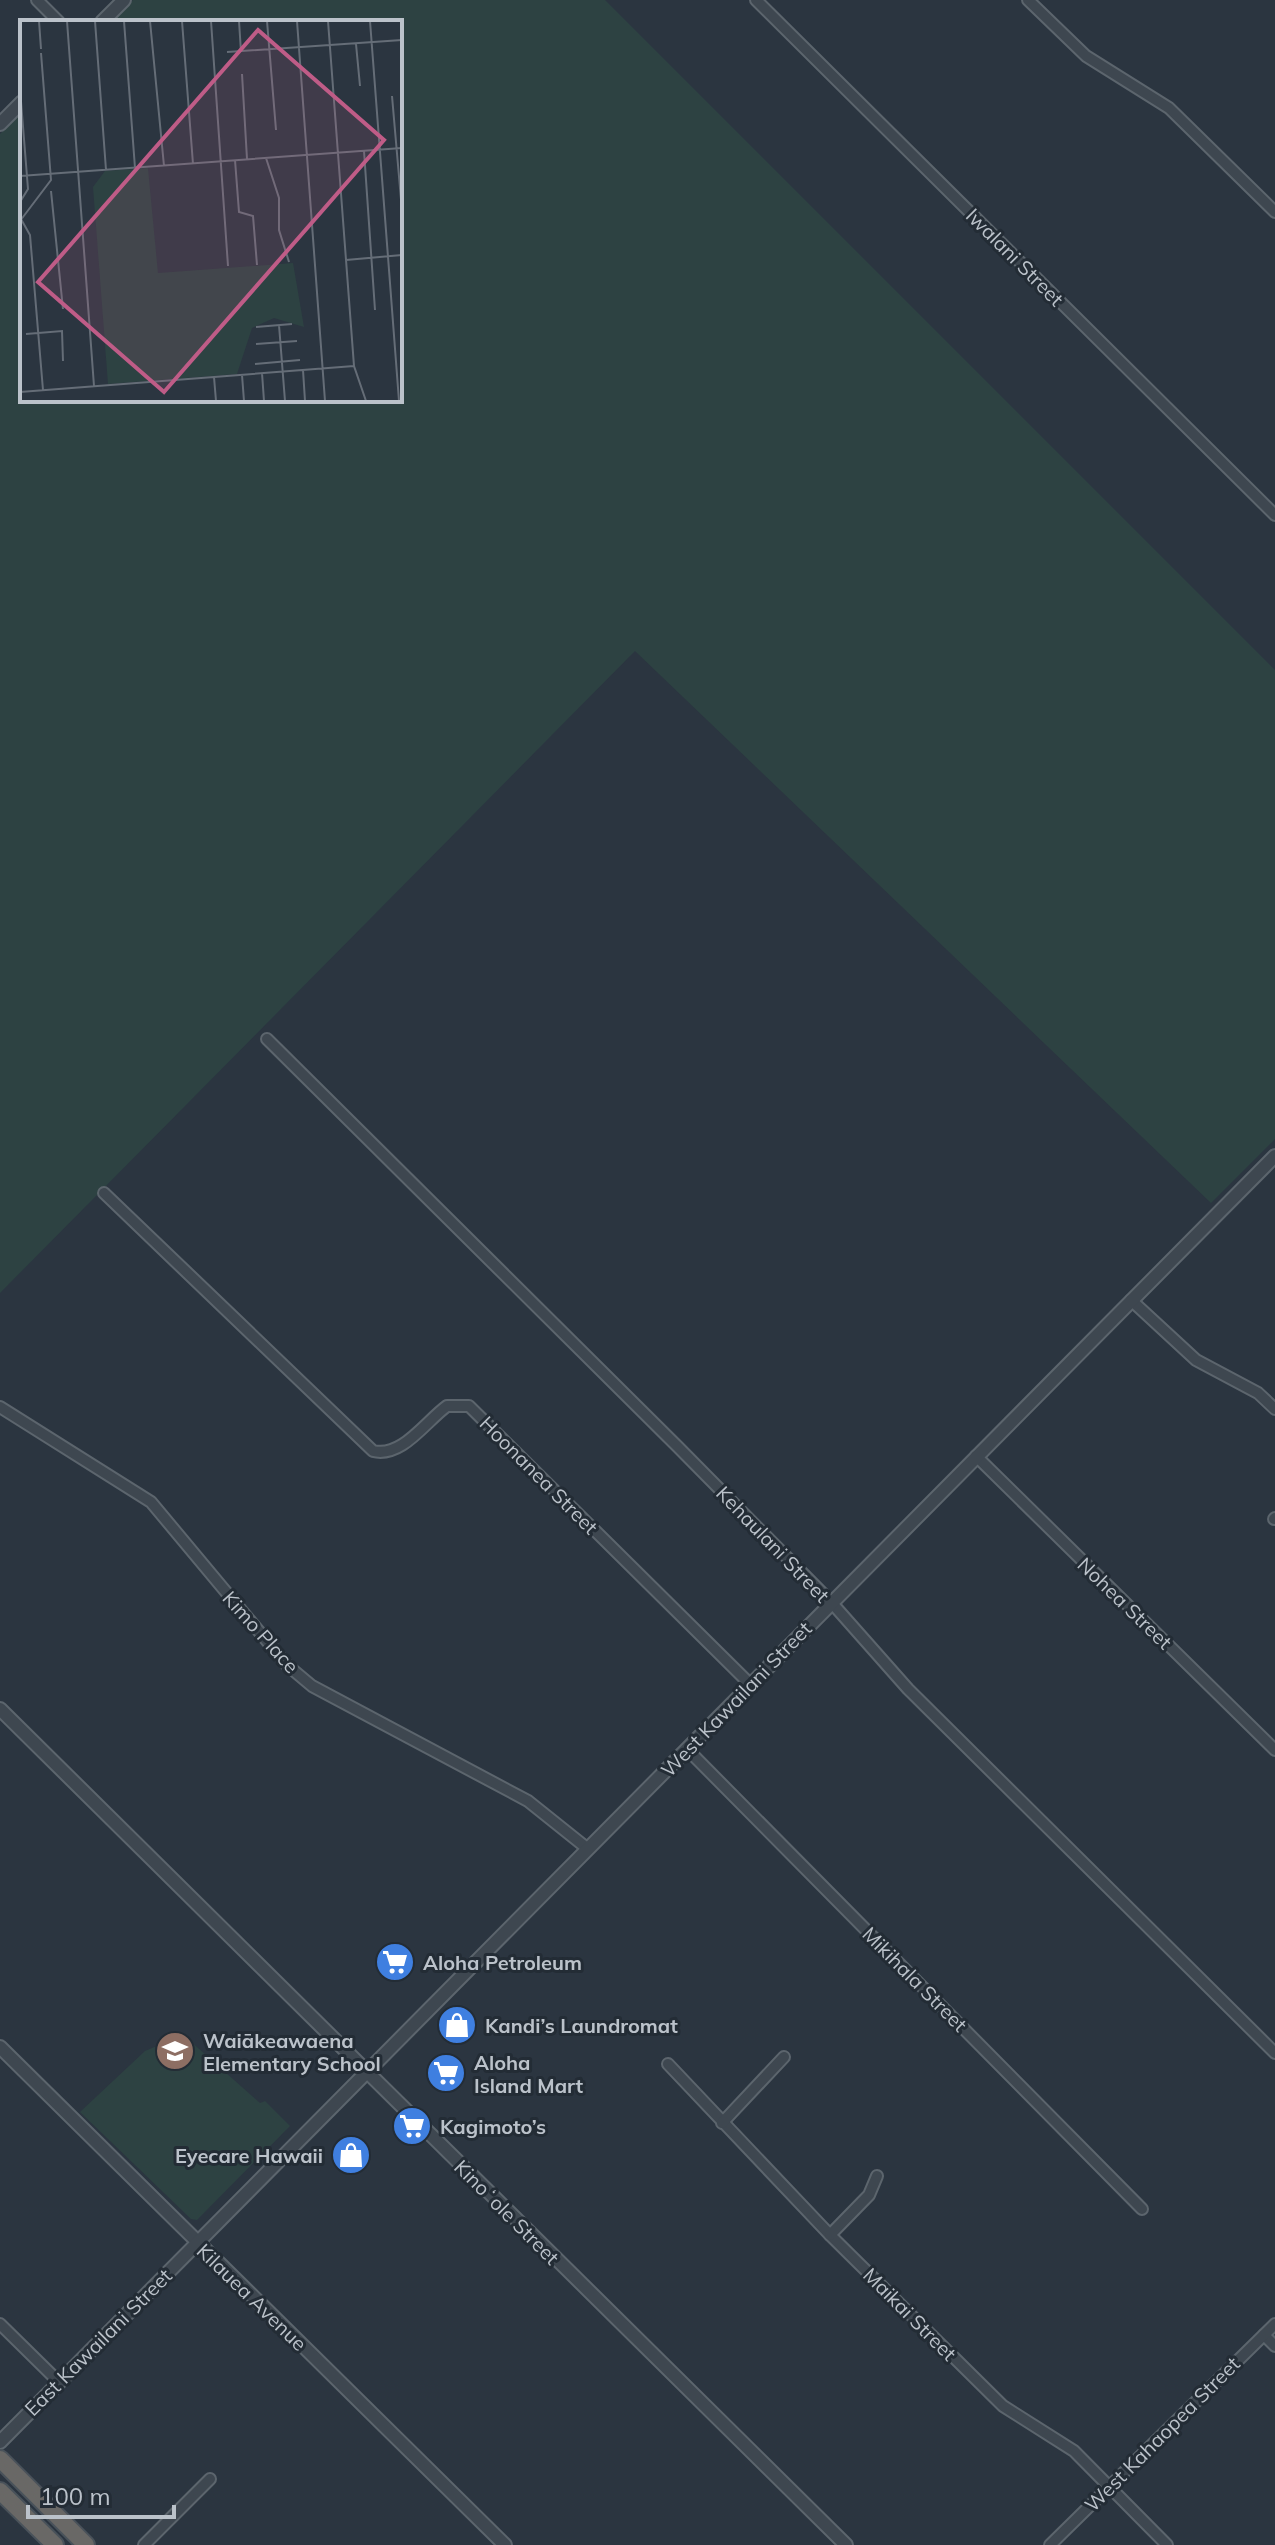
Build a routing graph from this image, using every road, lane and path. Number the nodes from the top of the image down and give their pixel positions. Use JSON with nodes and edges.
{"nodes":[{"id":1,"x":37,"y":0,"type":"edge"},
{"id":2,"x":124,"y":0,"type":"edge"},
{"id":3,"x":756,"y":0,"type":"edge"},
{"id":4,"x":1028,"y":0,"type":"edge"},
{"id":5,"x":57,"y":20,"type":"edge"},
{"id":6,"x":104,"y":20,"type":"edge"},
{"id":7,"x":20,"y":104,"type":"edge"},
{"id":8,"x":0,"y":124,"type":"edge"},
{"id":9,"x":1275,"y":212,"type":"edge"},
{"id":10,"x":1275,"y":515,"type":"edge"},
{"id":11,"x":267,"y":1039,"type":"dead end"},
{"id":12,"x":1275,"y":1156,"type":"edge"},
{"id":13,"x":104,"y":1193,"type":"dead end"},
{"id":14,"x":1131,"y":1300,"type":"junction"},
{"id":15,"x":0,"y":1407,"type":"edge"},
{"id":16,"x":1275,"y":1409,"type":"edge"},
{"id":17,"x":976,"y":1456,"type":"junction"},
{"id":18,"x":831,"y":1602,"type":"junction"},
{"id":19,"x":750,"y":1684,"type":"junction"},
{"id":20,"x":0,"y":1709,"type":"edge"},
{"id":21,"x":687,"y":1749,"type":"junction"},
{"id":22,"x":1275,"y":1750,"type":"edge"},
{"id":23,"x":588,"y":1849,"type":"junction"},
{"id":24,"x":0,"y":2047,"type":"edge"},
{"id":25,"x":1275,"y":2053,"type":"edge"},
{"id":26,"x":784,"y":2057,"type":"dead end"},
{"id":27,"x":668,"y":2064,"type":"dead end"},
{"id":28,"x":365,"y":2072,"type":"junction"},
{"id":29,"x":722,"y":2123,"type":"junction"},
{"id":30,"x":877,"y":2176,"type":"dead end"},
{"id":31,"x":1142,"y":2209,"type":"dead end"},
{"id":32,"x":830,"y":2235,"type":"junction"},
{"id":33,"x":197,"y":2243,"type":"junction"},
{"id":34,"x":0,"y":2324,"type":"edge"},
{"id":35,"x":1275,"y":2324,"type":"edge"},
{"id":36,"x":1264,"y":2335,"type":"junction"},
{"id":37,"x":1275,"y":2346,"type":"edge"},
{"id":38,"x":59,"y":2382,"type":"junction"},
{"id":39,"x":0,"y":2442,"type":"edge"},
{"id":40,"x":0,"y":2459,"type":"edge"},
{"id":41,"x":210,"y":2479,"type":"dead end"},
{"id":42,"x":1110,"y":2486,"type":"junction"},
{"id":43,"x":0,"y":2491,"type":"edge"},
{"id":44,"x":55,"y":2545,"type":"edge"},
{"id":45,"x":86,"y":2545,"type":"edge"},
{"id":46,"x":144,"y":2545,"type":"edge"},
{"id":47,"x":505,"y":2545,"type":"edge"},
{"id":48,"x":846,"y":2545,"type":"edge"},
{"id":49,"x":1050,"y":2545,"type":"edge"},
{"id":50,"x":1167,"y":2545,"type":"edge"}],
"edges":[{"from":1,"to":5,"type":"street"},
{"from":2,"to":6,"type":"street"},
{"from":3,"to":10,"type":"street","name":"Iwalani Street"},
{"from":4,"to":9,"type":"street"},
{"from":7,"to":8,"type":"street"},
{"from":11,"to":18,"type":"street","name":"Kehaulani Street"},
{"from":12,"to":14,"type":"street","name":"West Kawailani Street"},
{"from":13,"to":19,"type":"street","name":"Hoonanea Street"},
{"from":14,"to":16,"type":"street"},
{"from":14,"to":17,"type":"street","name":"West Kawailani Street"},
{"from":15,"to":23,"type":"street","name":"Kimo Place"},
{"from":17,"to":18,"type":"street","name":"West Kawailani Street"},
{"from":17,"to":22,"type":"street","name":"Nohea Street"},
{"from":18,"to":19,"type":"street","name":"West Kawailani Street"},
{"from":18,"to":25,"type":"street","name":"Kehaulani Street"},
{"from":19,"to":21,"type":"street","name":"West Kawailani Street"},
{"from":20,"to":28,"type":"street","name":"Kinoʻole Street"},
{"from":21,"to":23,"type":"street","name":"West Kawailani Street"},
{"from":21,"to":31,"type":"street","name":"Mikihala Street"},
{"from":23,"to":28,"type":"street","name":"West Kawailani Street"},
{"from":24,"to":33,"type":"street","name":"Kilauea Avenue"},
{"from":26,"to":29,"type":"street"},
{"from":27,"to":29,"type":"street","name":"Maikai Street"},
{"from":28,"to":33,"type":"street","name":"West Kawailani Street"},
{"from":28,"to":48,"type":"street","name":"Kinoʻole Street"},
{"from":29,"to":32,"type":"street","name":"Maikai Street"},
{"from":30,"to":32,"type":"street"},
{"from":32,"to":42,"type":"street","name":"Maikai Street"},
{"from":33,"to":38,"type":"street","name":"East Kawailani Street"},
{"from":33,"to":47,"type":"street","name":"Kilauea Avenue"},
{"from":34,"to":38,"type":"street"},
{"from":35,"to":36,"type":"street","name":"West Kahaopea Street"},
{"from":36,"to":37,"type":"street"},
{"from":36,"to":42,"type":"street","name":"West Kahaopea Street"},
{"from":38,"to":39,"type":"street","name":"East Kawailani Street"},
{"from":40,"to":45,"type":"highway"},
{"from":41,"to":46,"type":"street"},
{"from":42,"to":49,"type":"street","name":"West Kahaopea Street"},
{"from":42,"to":50,"type":"street","name":"Maikai Street"},
{"from":43,"to":44,"type":"highway"}]}
